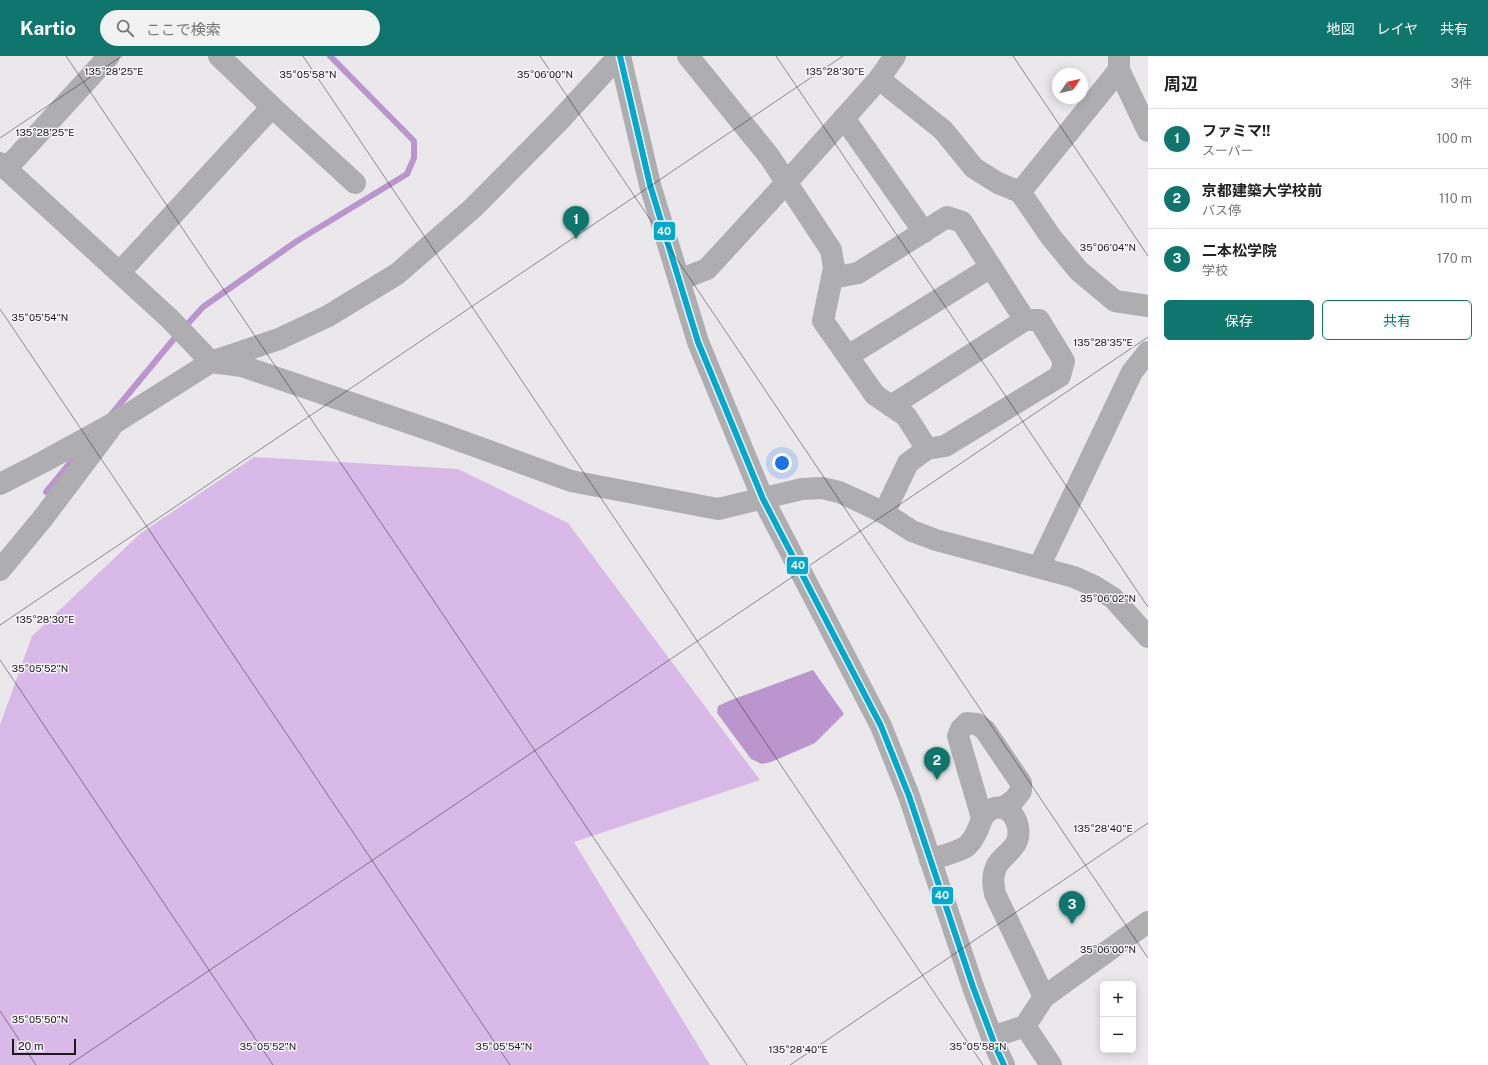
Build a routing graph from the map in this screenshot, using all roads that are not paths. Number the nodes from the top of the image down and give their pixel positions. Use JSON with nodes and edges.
{"nodes":[{"id":1,"x":110,"y":56,"type":"edge"},
{"id":2,"x":219,"y":56,"type":"edge"},
{"id":3,"x":620,"y":56,"type":"edge"},
{"id":4,"x":688,"y":56,"type":"edge"},
{"id":5,"x":895,"y":56,"type":"edge"},
{"id":6,"x":1119,"y":63,"type":"edge"},
{"id":7,"x":879,"y":80,"type":"junction"},
{"id":8,"x":272,"y":107,"type":"junction"},
{"id":9,"x":844,"y":118,"type":"junction"},
{"id":10,"x":1148,"y":131,"type":"edge"},
{"id":11,"x":3,"y":166,"type":"edge"},
{"id":12,"x":786,"y":183,"type":"junction"},
{"id":13,"x":355,"y":184,"type":"dead end"},
{"id":14,"x":1020,"y":192,"type":"junction"},
{"id":15,"x":924,"y":232,"type":"junction"},
{"id":16,"x":991,"y":267,"type":"junction"},
{"id":17,"x":120,"y":272,"type":"junction"},
{"id":18,"x":832,"y":278,"type":"junction"},
{"id":19,"x":679,"y":280,"type":"junction"},
{"id":20,"x":1148,"y":306,"type":"edge"},
{"id":21,"x":1025,"y":320,"type":"junction"},
{"id":22,"x":1148,"y":352,"type":"edge"},
{"id":23,"x":848,"y":356,"type":"junction"},
{"id":24,"x":211,"y":362,"type":"junction"},
{"id":25,"x":891,"y":406,"type":"junction"},
{"id":26,"x":116,"y":422,"type":"junction"},
{"id":27,"x":927,"y":448,"type":"junction"},
{"id":28,"x":0,"y":484,"type":"edge"},
{"id":29,"x":763,"y":499,"type":"junction"},
{"id":30,"x":884,"y":513,"type":"junction"},
{"id":31,"x":1039,"y":567,"type":"junction"},
{"id":32,"x":0,"y":570,"type":"edge"},
{"id":33,"x":1148,"y":637,"type":"edge"},
{"id":34,"x":1003,"y":808,"type":"junction"},
{"id":35,"x":982,"y":818,"type":"junction"},
{"id":36,"x":930,"y":860,"type":"junction"},
{"id":37,"x":1148,"y":922,"type":"edge"},
{"id":38,"x":1044,"y":997,"type":"junction"},
{"id":39,"x":1025,"y":1026,"type":"junction"},
{"id":40,"x":992,"y":1037,"type":"junction"},
{"id":41,"x":1004,"y":1065,"type":"edge"},
{"id":42,"x":1051,"y":1065,"type":"edge"}],
"edges":[{"from":1,"to":11,"type":"street"},
{"from":2,"to":8,"type":"street"},
{"from":3,"to":19,"type":"street"},
{"from":3,"to":24,"type":"street"},
{"from":4,"to":12,"type":"street"},
{"from":5,"to":7,"type":"street"},
{"from":6,"to":10,"type":"street"},
{"from":6,"to":14,"type":"street"},
{"from":7,"to":9,"type":"street"},
{"from":7,"to":14,"type":"street"},
{"from":8,"to":13,"type":"street"},
{"from":8,"to":17,"type":"street"},
{"from":9,"to":12,"type":"street"},
{"from":9,"to":15,"type":"street"},
{"from":11,"to":17,"type":"street"},
{"from":12,"to":18,"type":"street"},
{"from":12,"to":19,"type":"street"},
{"from":14,"to":20,"type":"street"},
{"from":15,"to":16,"type":"street"},
{"from":15,"to":18,"type":"street"},
{"from":16,"to":21,"type":"street"},
{"from":16,"to":23,"type":"street"},
{"from":17,"to":24,"type":"street"},
{"from":18,"to":23,"type":"street"},
{"from":19,"to":29,"type":"street"},
{"from":21,"to":25,"type":"street"},
{"from":21,"to":27,"type":"street"},
{"from":22,"to":31,"type":"street"},
{"from":23,"to":25,"type":"street"},
{"from":24,"to":26,"type":"street"},
{"from":24,"to":29,"type":"street"},
{"from":25,"to":27,"type":"street"},
{"from":26,"to":28,"type":"street"},
{"from":26,"to":32,"type":"street"},
{"from":27,"to":30,"type":"street"},
{"from":29,"to":30,"type":"street"},
{"from":29,"to":36,"type":"street"},
{"from":30,"to":31,"type":"street"},
{"from":31,"to":33,"type":"street"},
{"from":34,"to":35,"type":"street"},
{"from":34,"to":35,"type":"street"},
{"from":34,"to":38,"type":"street"},
{"from":35,"to":36,"type":"street"},
{"from":36,"to":40,"type":"street"},
{"from":37,"to":38,"type":"street"},
{"from":38,"to":39,"type":"street"},
{"from":39,"to":40,"type":"street"},
{"from":39,"to":42,"type":"street"},
{"from":40,"to":41,"type":"street"}]}
